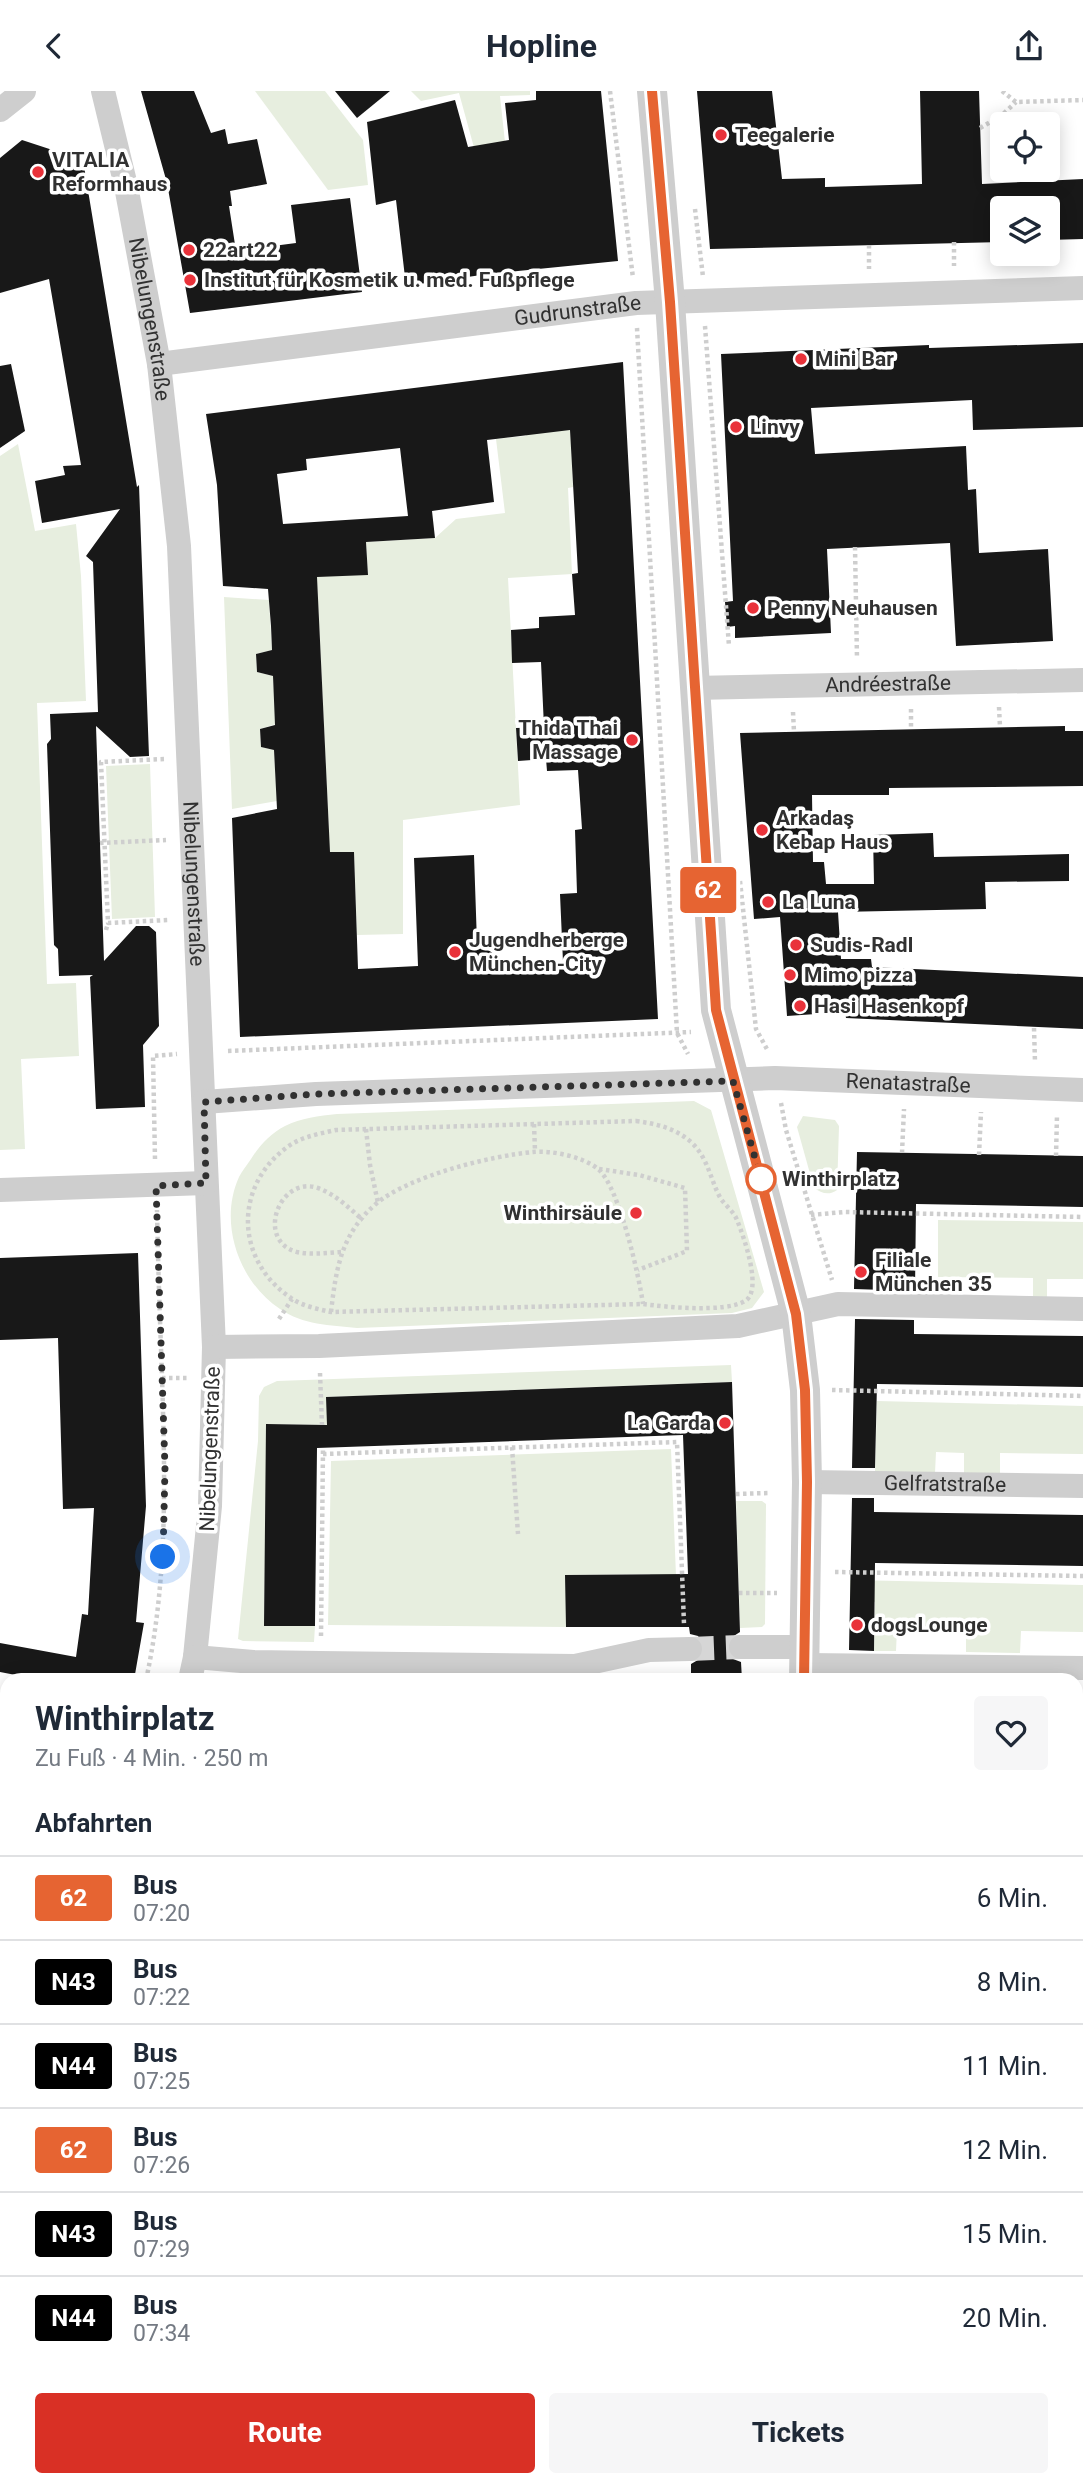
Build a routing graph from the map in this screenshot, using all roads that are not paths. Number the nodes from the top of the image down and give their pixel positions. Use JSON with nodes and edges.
{"nodes":[{"id":1,"x":24,"y":91,"type":"edge"},
{"id":2,"x":103,"y":91,"type":"edge"},
{"id":3,"x":652,"y":91,"type":"edge"},
{"id":4,"x":0,"y":110,"type":"edge"},
{"id":5,"x":1083,"y":288,"type":"edge"},
{"id":6,"x":670,"y":302,"type":"junction"},
{"id":7,"x":159,"y":364,"type":"junction"},
{"id":8,"x":1083,"y":680,"type":"edge"},
{"id":9,"x":694,"y":688,"type":"junction"},
{"id":10,"x":733,"y":1081,"type":"junction"},
{"id":11,"x":1083,"y":1090,"type":"edge"},
{"id":12,"x":204,"y":1102,"type":"junction"},
{"id":13,"x":206,"y":1183,"type":"junction"},
{"id":14,"x":0,"y":1190,"type":"edge"},
{"id":15,"x":1083,"y":1309,"type":"edge"},
{"id":16,"x":796,"y":1314,"type":"junction"},
{"id":17,"x":215,"y":1347,"type":"junction"},
{"id":18,"x":807,"y":1482,"type":"junction"},
{"id":19,"x":1083,"y":1486,"type":"edge"},
{"id":20,"x":741,"y":1647,"type":"tunnel mouth"},
{"id":21,"x":688,"y":1649,"type":"tunnel mouth"},
{"id":22,"x":804,"y":1664,"type":"edge"},
{"id":23,"x":193,"y":1668,"type":"edge"},
{"id":24,"x":624,"y":1668,"type":"edge"},
{"id":25,"x":1083,"y":1668,"type":"edge"}],
"edges":[{"from":1,"to":4,"type":"street"},
{"from":2,"to":7,"type":"street","name":"Nibelungenstraße"},
{"from":3,"to":6,"type":"street"},
{"from":5,"to":6,"type":"street","name":"Gudrunstraße"},
{"from":6,"to":7,"type":"street","name":"Gudrunstraße"},
{"from":6,"to":9,"type":"street"},
{"from":7,"to":12,"type":"street","name":"Nibelungenstraße"},
{"from":8,"to":9,"type":"street","name":"Andréestraße"},
{"from":9,"to":10,"type":"street"},
{"from":10,"to":11,"type":"street","name":"Renatastraße"},
{"from":10,"to":12,"type":"street"},
{"from":10,"to":16,"type":"street"},
{"from":12,"to":13,"type":"street","name":"Nibelungenstraße"},
{"from":13,"to":14,"type":"street"},
{"from":13,"to":17,"type":"street","name":"Nibelungenstraße"},
{"from":15,"to":16,"type":"street"},
{"from":16,"to":17,"type":"street"},
{"from":16,"to":18,"type":"street"},
{"from":17,"to":23,"type":"street","name":"Nibelungenstraße"},
{"from":18,"to":19,"type":"street","name":"Gelfratstraße"},
{"from":18,"to":22,"type":"street"},
{"from":20,"to":22,"type":"street"},
{"from":21,"to":24,"type":"street"},
{"from":22,"to":25,"type":"street"},
{"from":23,"to":24,"type":"street"}]}
